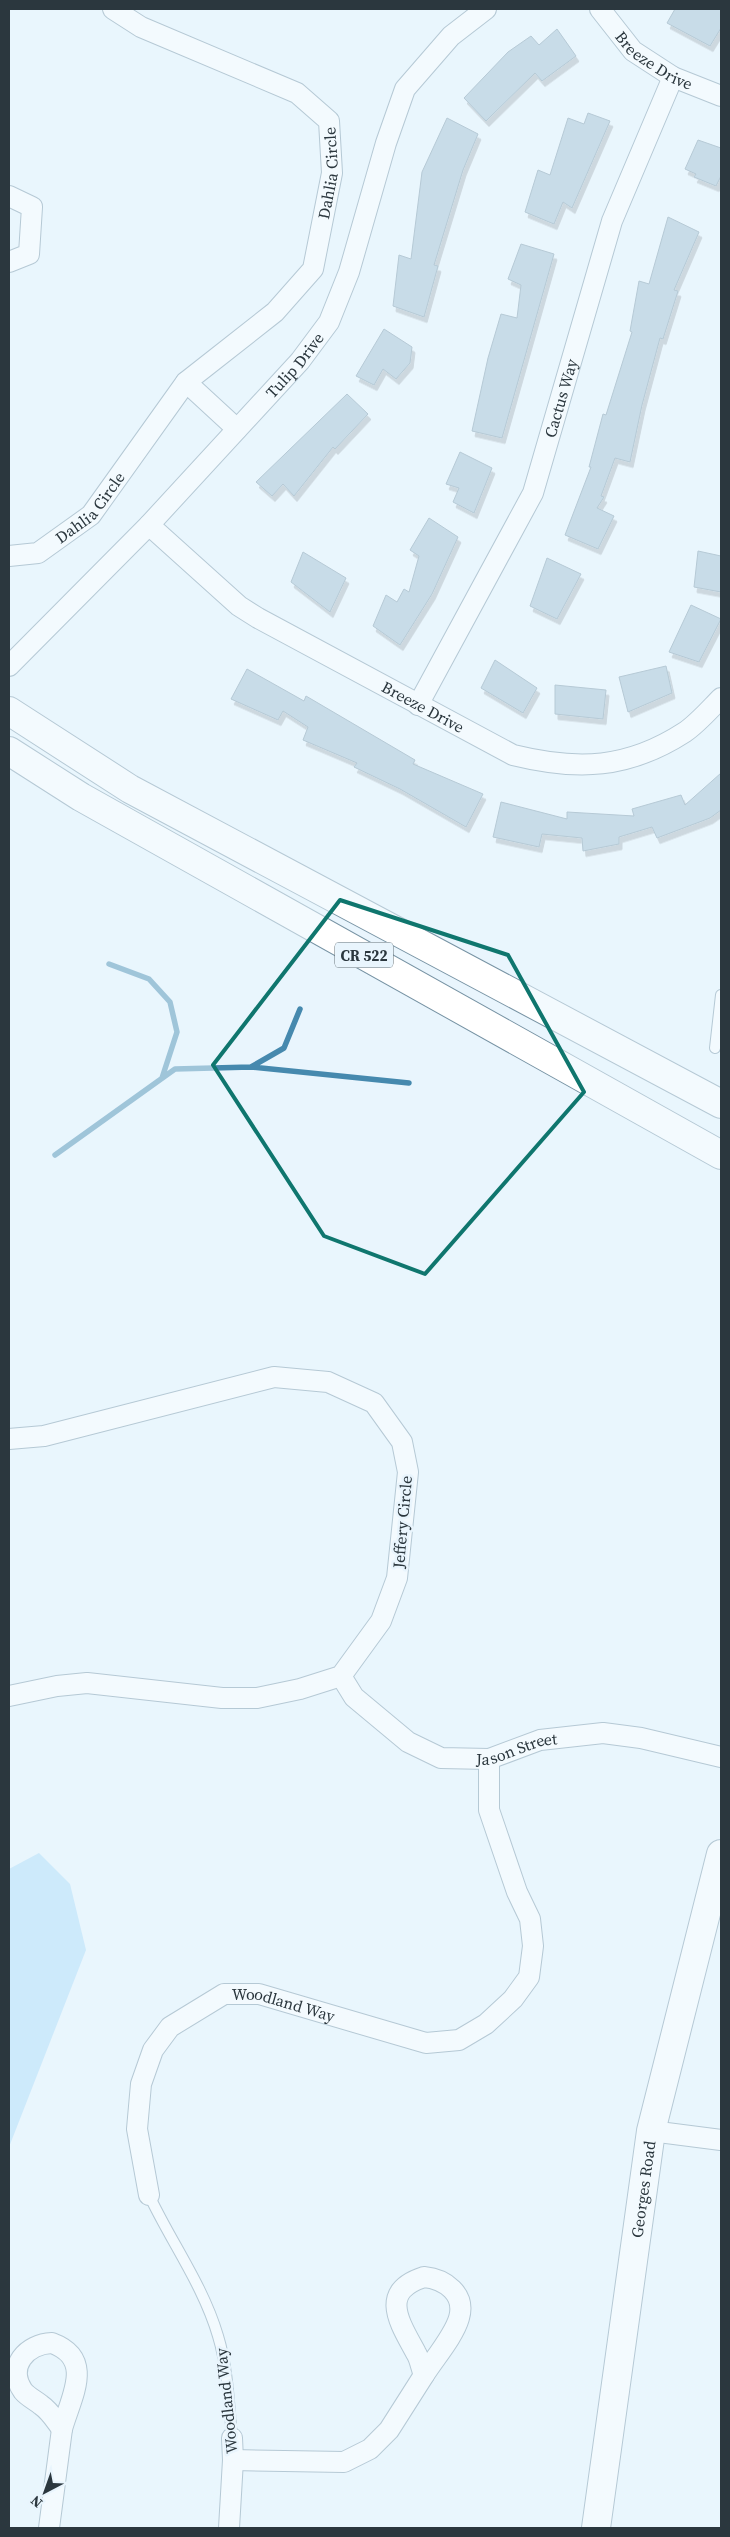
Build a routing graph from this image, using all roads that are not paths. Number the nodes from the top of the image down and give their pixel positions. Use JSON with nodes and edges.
{"nodes":[{"id":1,"x":113,"y":9,"type":"edge"},
{"id":2,"x":486,"y":9,"type":"edge"},
{"id":3,"x":600,"y":9,"type":"edge"},
{"id":4,"x":673,"y":77,"type":"junction"},
{"id":5,"x":721,"y":96,"type":"edge"},
{"id":6,"x":9,"y":196,"type":"edge"},
{"id":7,"x":9,"y":262,"type":"edge"},
{"id":8,"x":186,"y":382,"type":"junction"},
{"id":9,"x":237,"y":429,"type":"junction"},
{"id":10,"x":150,"y":525,"type":"junction"},
{"id":11,"x":9,"y":556,"type":"edge"},
{"id":12,"x":9,"y":666,"type":"edge"},
{"id":13,"x":721,"y":698,"type":"edge"},
{"id":14,"x":418,"y":705,"type":"junction"},
{"id":15,"x":9,"y":711,"type":"edge"},
{"id":16,"x":9,"y":751,"type":"edge"},
{"id":17,"x":721,"y":995,"type":"edge"},
{"id":18,"x":715,"y":1048,"type":"dead end"},
{"id":19,"x":721,"y":1104,"type":"edge"},
{"id":20,"x":721,"y":1155,"type":"edge"},
{"id":21,"x":9,"y":1439,"type":"edge"},
{"id":22,"x":341,"y":1676,"type":"junction"},
{"id":23,"x":9,"y":1696,"type":"edge"},
{"id":24,"x":721,"y":1757,"type":"edge"},
{"id":25,"x":488,"y":1759,"type":"junction"},
{"id":26,"x":721,"y":1854,"type":"edge"},
{"id":27,"x":652,"y":2131,"type":"junction"},
{"id":28,"x":721,"y":2140,"type":"edge"},
{"id":29,"x":149,"y":2195,"type":"joint"},
{"id":30,"x":424,"y":2375,"type":"dead end"},
{"id":31,"x":62,"y":2429,"type":"dead end"},
{"id":32,"x":232,"y":2438,"type":"joint"},
{"id":33,"x":233,"y":2460,"type":"junction"},
{"id":34,"x":49,"y":2528,"type":"edge"},
{"id":35,"x":228,"y":2528,"type":"edge"},
{"id":36,"x":596,"y":2528,"type":"edge"}],
"edges":[{"from":1,"to":8,"type":"street","name":"Dahlia Circle"},
{"from":2,"to":9,"type":"street","name":"Tulip Drive"},
{"from":3,"to":4,"type":"street","name":"Breeze Drive"},
{"from":4,"to":5,"type":"street","name":"Breeze Drive"},
{"from":4,"to":14,"type":"street","name":"Cactus Way"},
{"from":6,"to":7,"type":"street"},
{"from":8,"to":9,"type":"street"},
{"from":8,"to":11,"type":"street","name":"Dahlia Circle"},
{"from":9,"to":10,"type":"street","name":"Tulip Drive"},
{"from":10,"to":12,"type":"street","name":"Tulip Drive"},
{"from":10,"to":14,"type":"street","name":"Breeze Drive"},
{"from":13,"to":14,"type":"street","name":"Breeze Drive"},
{"from":15,"to":19,"type":"main road","number":"CR 522"},
{"from":16,"to":20,"type":"main road","number":"CR 522"},
{"from":17,"to":18,"type":"lane"},
{"from":21,"to":22,"type":"street","name":"Jeffery Circle"},
{"from":22,"to":23,"type":"street"},
{"from":22,"to":25,"type":"street","name":"Jason Street"},
{"from":24,"to":25,"type":"street","name":"Jason Street"},
{"from":25,"to":29,"type":"street","name":"Woodland Way"},
{"from":26,"to":27,"type":"main road","name":"Georges Road"},
{"from":27,"to":28,"type":"street"},
{"from":27,"to":36,"type":"main road","name":"Georges Road"},
{"from":29,"to":32,"type":"lane","name":"Woodland Way"},
{"from":30,"to":33,"type":"street"},
{"from":31,"to":34,"type":"street"},
{"from":32,"to":33,"type":"street","name":"Woodland Way"},
{"from":33,"to":35,"type":"street","name":"Woodland Way"}]}
